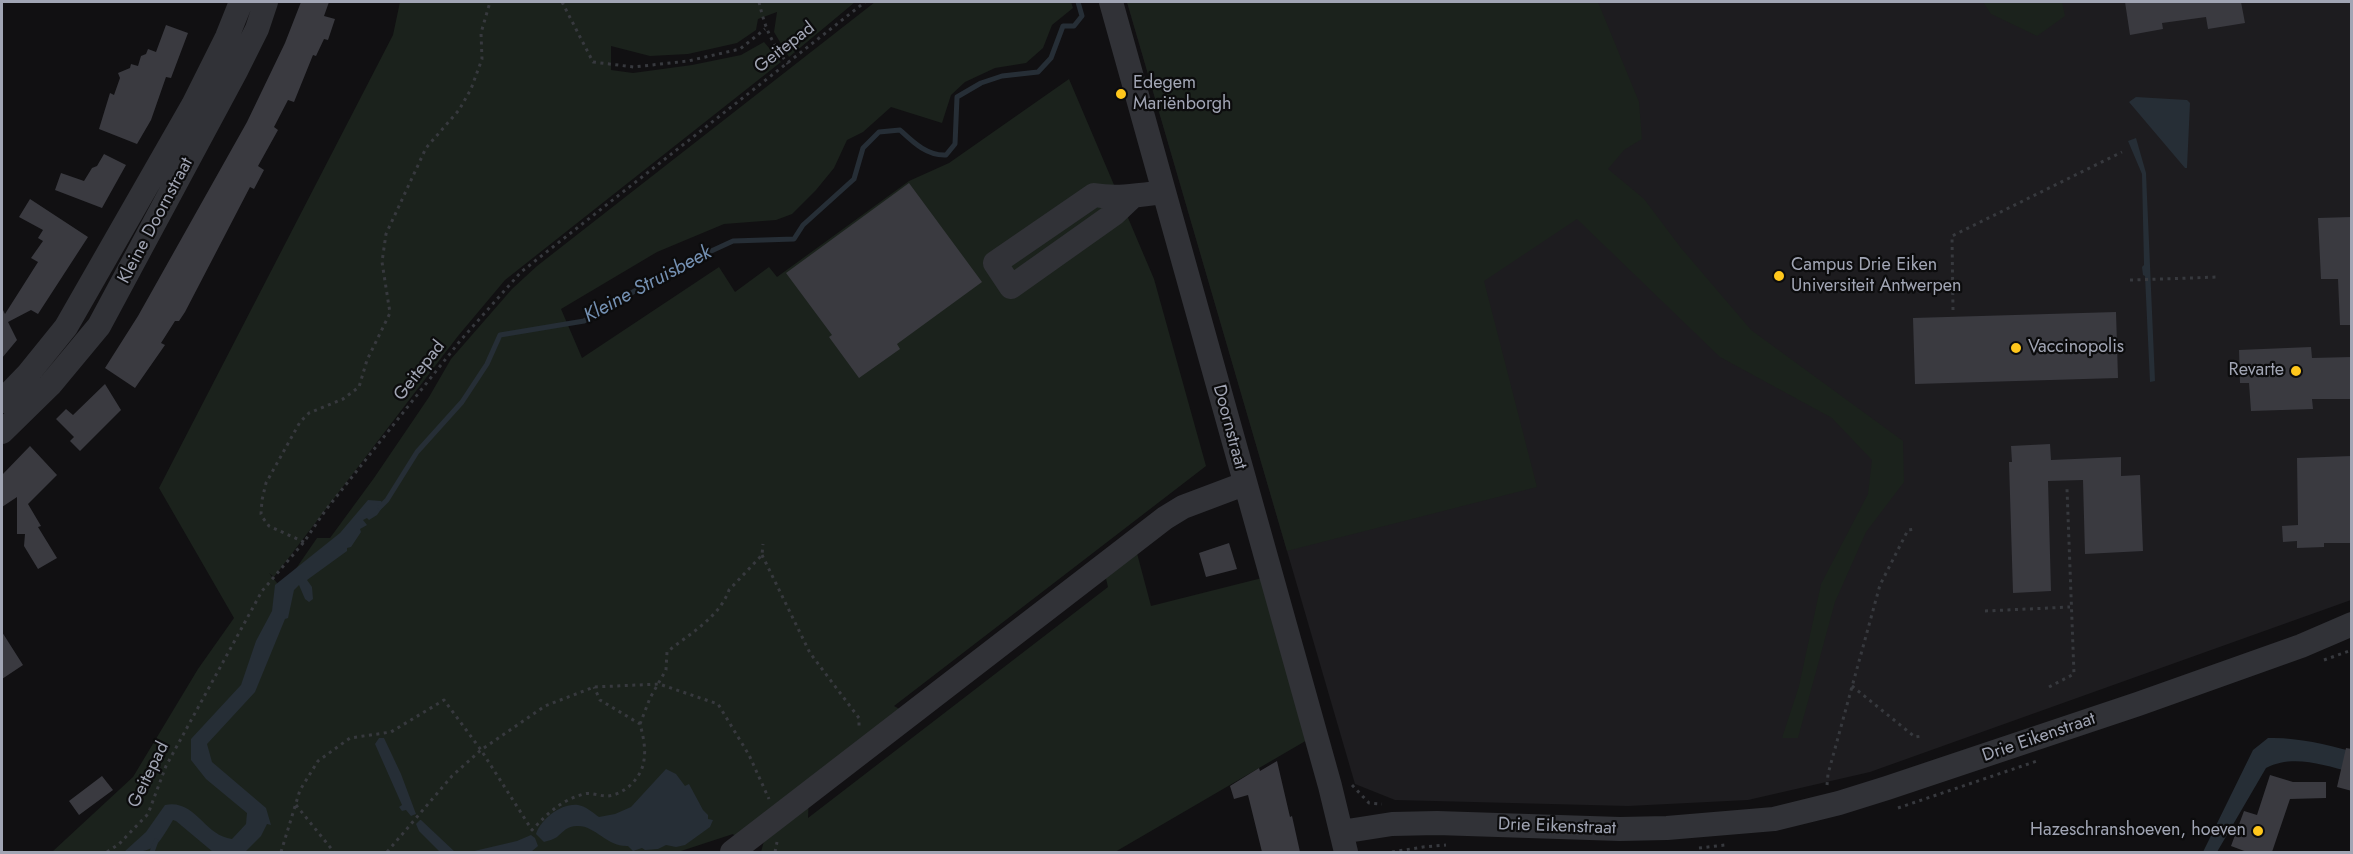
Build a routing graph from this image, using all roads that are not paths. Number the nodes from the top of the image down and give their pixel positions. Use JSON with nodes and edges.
{"nodes":[{"id":1,"x":241,"y":2,"type":"edge"},
{"id":2,"x":266,"y":2,"type":"edge"},
{"id":3,"x":1111,"y":2,"type":"edge"},
{"id":4,"x":1164,"y":192,"type":"junction"},
{"id":5,"x":1133,"y":196,"type":"junction"},
{"id":6,"x":5,"y":414,"type":"edge"},
{"id":7,"x":1244,"y":484,"type":"junction"},
{"id":8,"x":2352,"y":624,"type":"edge"},
{"id":9,"x":2352,"y":636,"type":"edge"},
{"id":10,"x":2301,"y":646,"type":"junction"},
{"id":11,"x":1344,"y":842,"type":"edge"},
{"id":12,"x":732,"y":852,"type":"edge"}],
"edges":[{"from":1,"to":6,"type":"street","name":"Kleine Doornstraat"},
{"from":2,"to":6,"type":"street","name":"Kleine Doornstraat"},
{"from":3,"to":4,"type":"street","name":"Doornstraat"},
{"from":4,"to":5,"type":"street"},
{"from":4,"to":7,"type":"street","name":"Doornstraat"},
{"from":5,"to":5,"type":"street"},
{"from":7,"to":11,"type":"street","name":"Doornstraat"},
{"from":7,"to":12,"type":"street"},
{"from":8,"to":10,"type":"street","name":"Drie Eikenstraat"},
{"from":9,"to":10,"type":"street","name":"Drie Eikenstraat"},
{"from":10,"to":11,"type":"street","name":"Drie Eikenstraat"}]}
